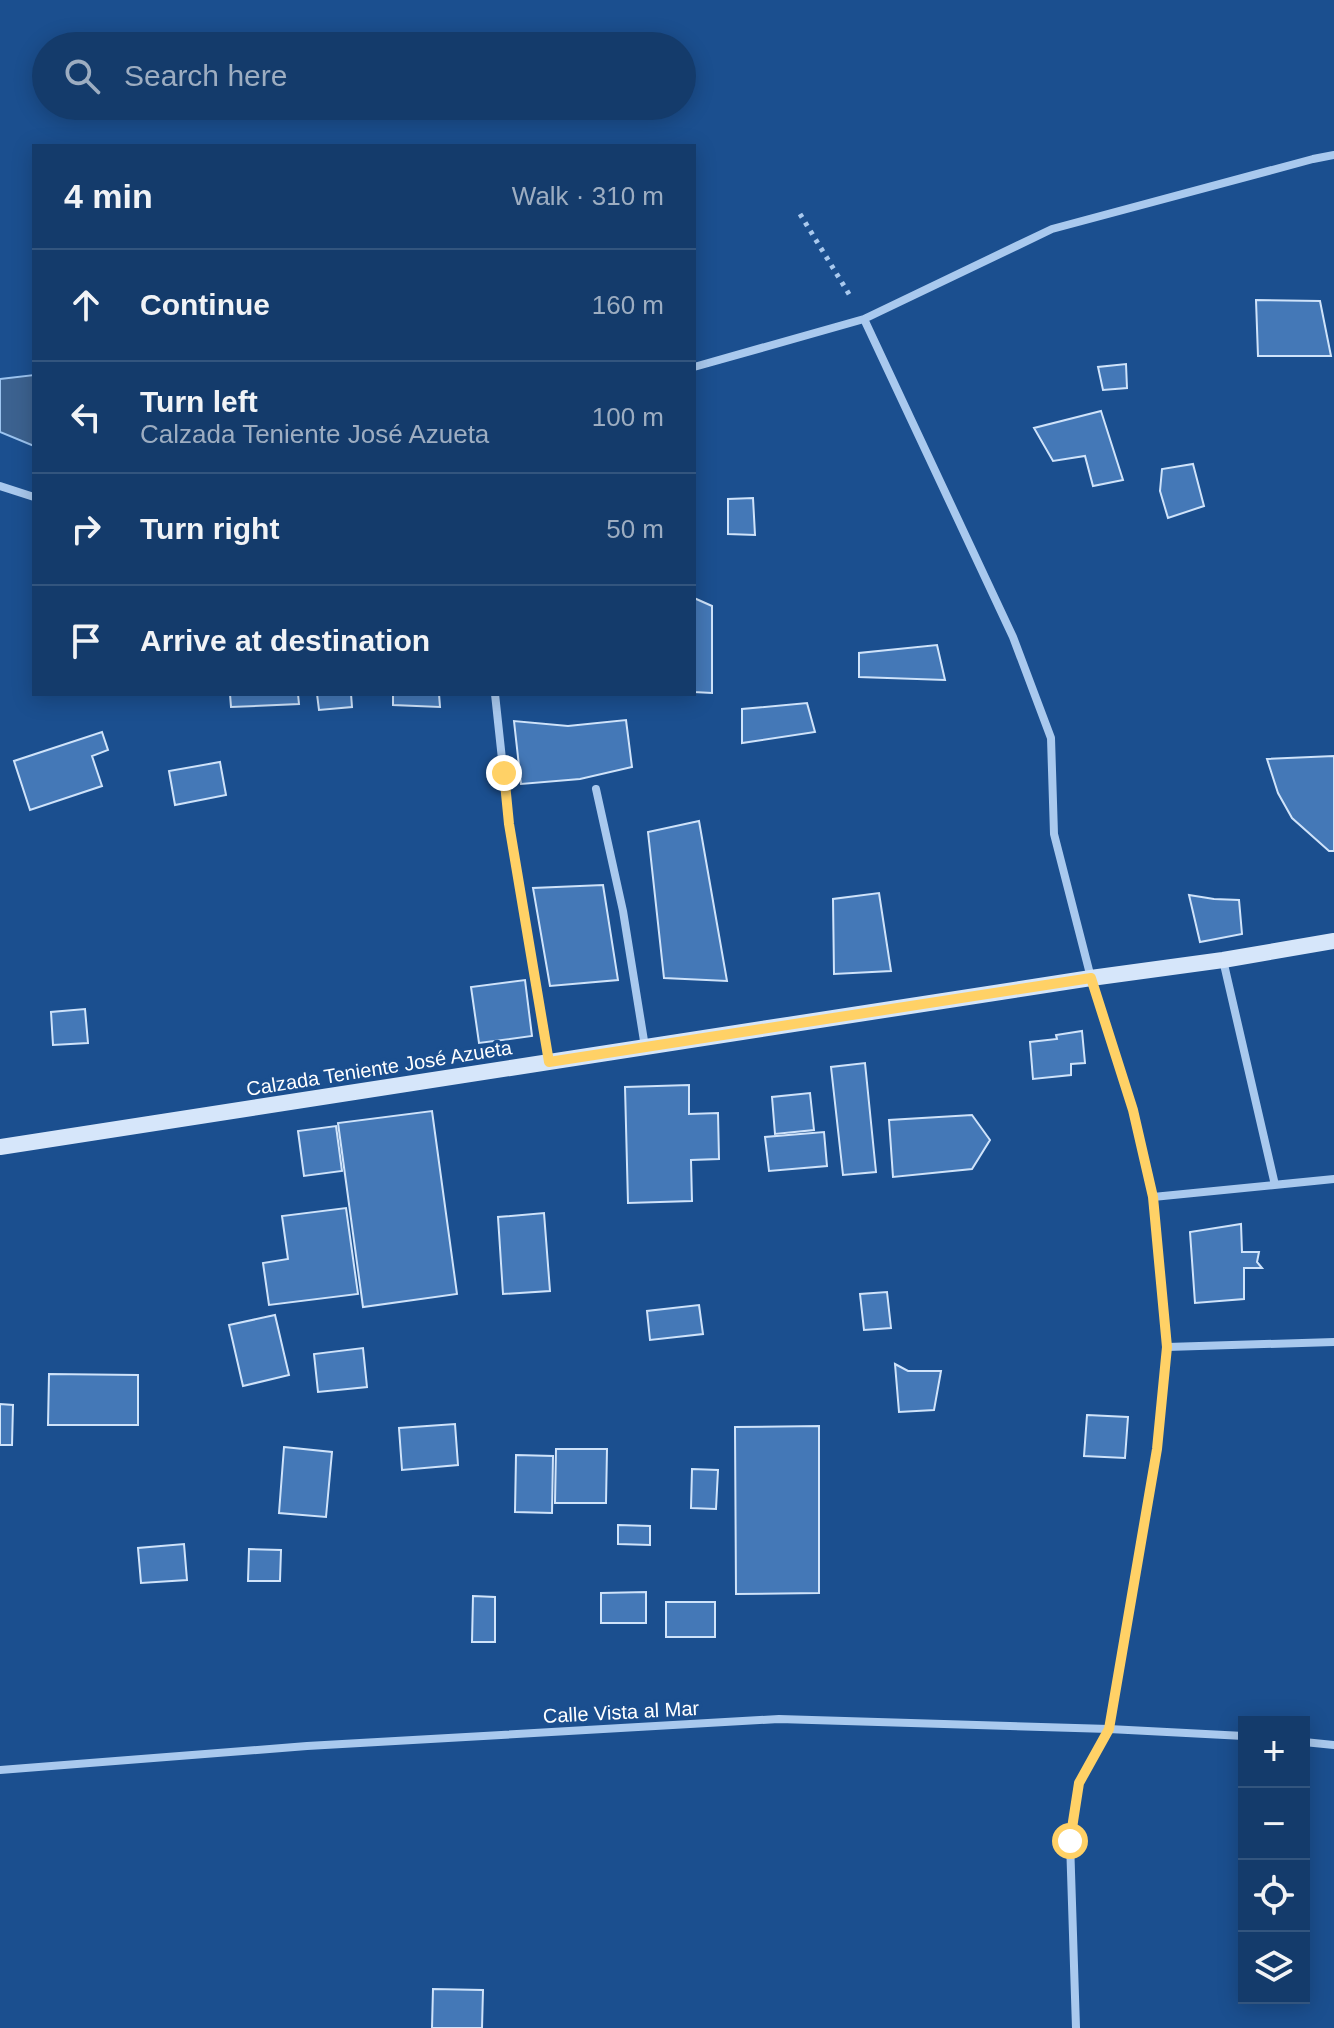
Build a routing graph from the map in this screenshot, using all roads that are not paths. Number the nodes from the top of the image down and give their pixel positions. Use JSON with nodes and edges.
{"nodes":[{"id":1,"x":1334,"y":155,"type":"edge"},
{"id":2,"x":864,"y":319,"type":"junction"},
{"id":3,"x":696,"y":366,"type":"edge"},
{"id":4,"x":0,"y":486,"type":"edge"},
{"id":5,"x":32,"y":496,"type":"edge"},
{"id":6,"x":495,"y":696,"type":"edge"},
{"id":7,"x":596,"y":789,"type":"dead end"},
{"id":8,"x":1334,"y":941,"type":"edge"},
{"id":9,"x":1223,"y":960,"type":"junction"},
{"id":10,"x":1091,"y":978,"type":"junction"},
{"id":11,"x":645,"y":1047,"type":"junction"},
{"id":12,"x":549,"y":1062,"type":"junction"},
{"id":13,"x":0,"y":1147,"type":"edge"},
{"id":14,"x":1334,"y":1179,"type":"edge"},
{"id":15,"x":1275,"y":1185,"type":"junction"},
{"id":16,"x":1153,"y":1197,"type":"junction"},
{"id":17,"x":1334,"y":1342,"type":"edge"},
{"id":18,"x":1167,"y":1347,"type":"junction"},
{"id":19,"x":1109,"y":1729,"type":"junction"},
{"id":20,"x":1238,"y":1736,"type":"edge"},
{"id":21,"x":1310,"y":1743,"type":"edge"},
{"id":22,"x":1334,"y":1745,"type":"edge"},
{"id":23,"x":0,"y":1770,"type":"edge"},
{"id":24,"x":1076,"y":2028,"type":"edge"}],
"edges":[{"from":1,"to":2,"type":"street"},
{"from":2,"to":3,"type":"street"},
{"from":2,"to":10,"type":"street"},
{"from":4,"to":5,"type":"street"},
{"from":6,"to":12,"type":"street"},
{"from":7,"to":11,"type":"street"},
{"from":8,"to":9,"type":"main road","name":"Calzada Teniente José Azueta"},
{"from":9,"to":10,"type":"main road","name":"Calzada Teniente José Azueta"},
{"from":9,"to":15,"type":"street"},
{"from":10,"to":11,"type":"main road","name":"Calzada Teniente José Azueta"},
{"from":10,"to":16,"type":"street"},
{"from":11,"to":12,"type":"main road","name":"Calzada Teniente José Azueta"},
{"from":12,"to":13,"type":"main road","name":"Calzada Teniente José Azueta"},
{"from":14,"to":15,"type":"street"},
{"from":15,"to":16,"type":"street"},
{"from":16,"to":18,"type":"street"},
{"from":17,"to":18,"type":"street"},
{"from":18,"to":19,"type":"street"},
{"from":19,"to":20,"type":"street","name":"Calle Vista al Mar"},
{"from":19,"to":23,"type":"street","name":"Calle Vista al Mar"},
{"from":19,"to":24,"type":"street"},
{"from":21,"to":22,"type":"street"}]}
